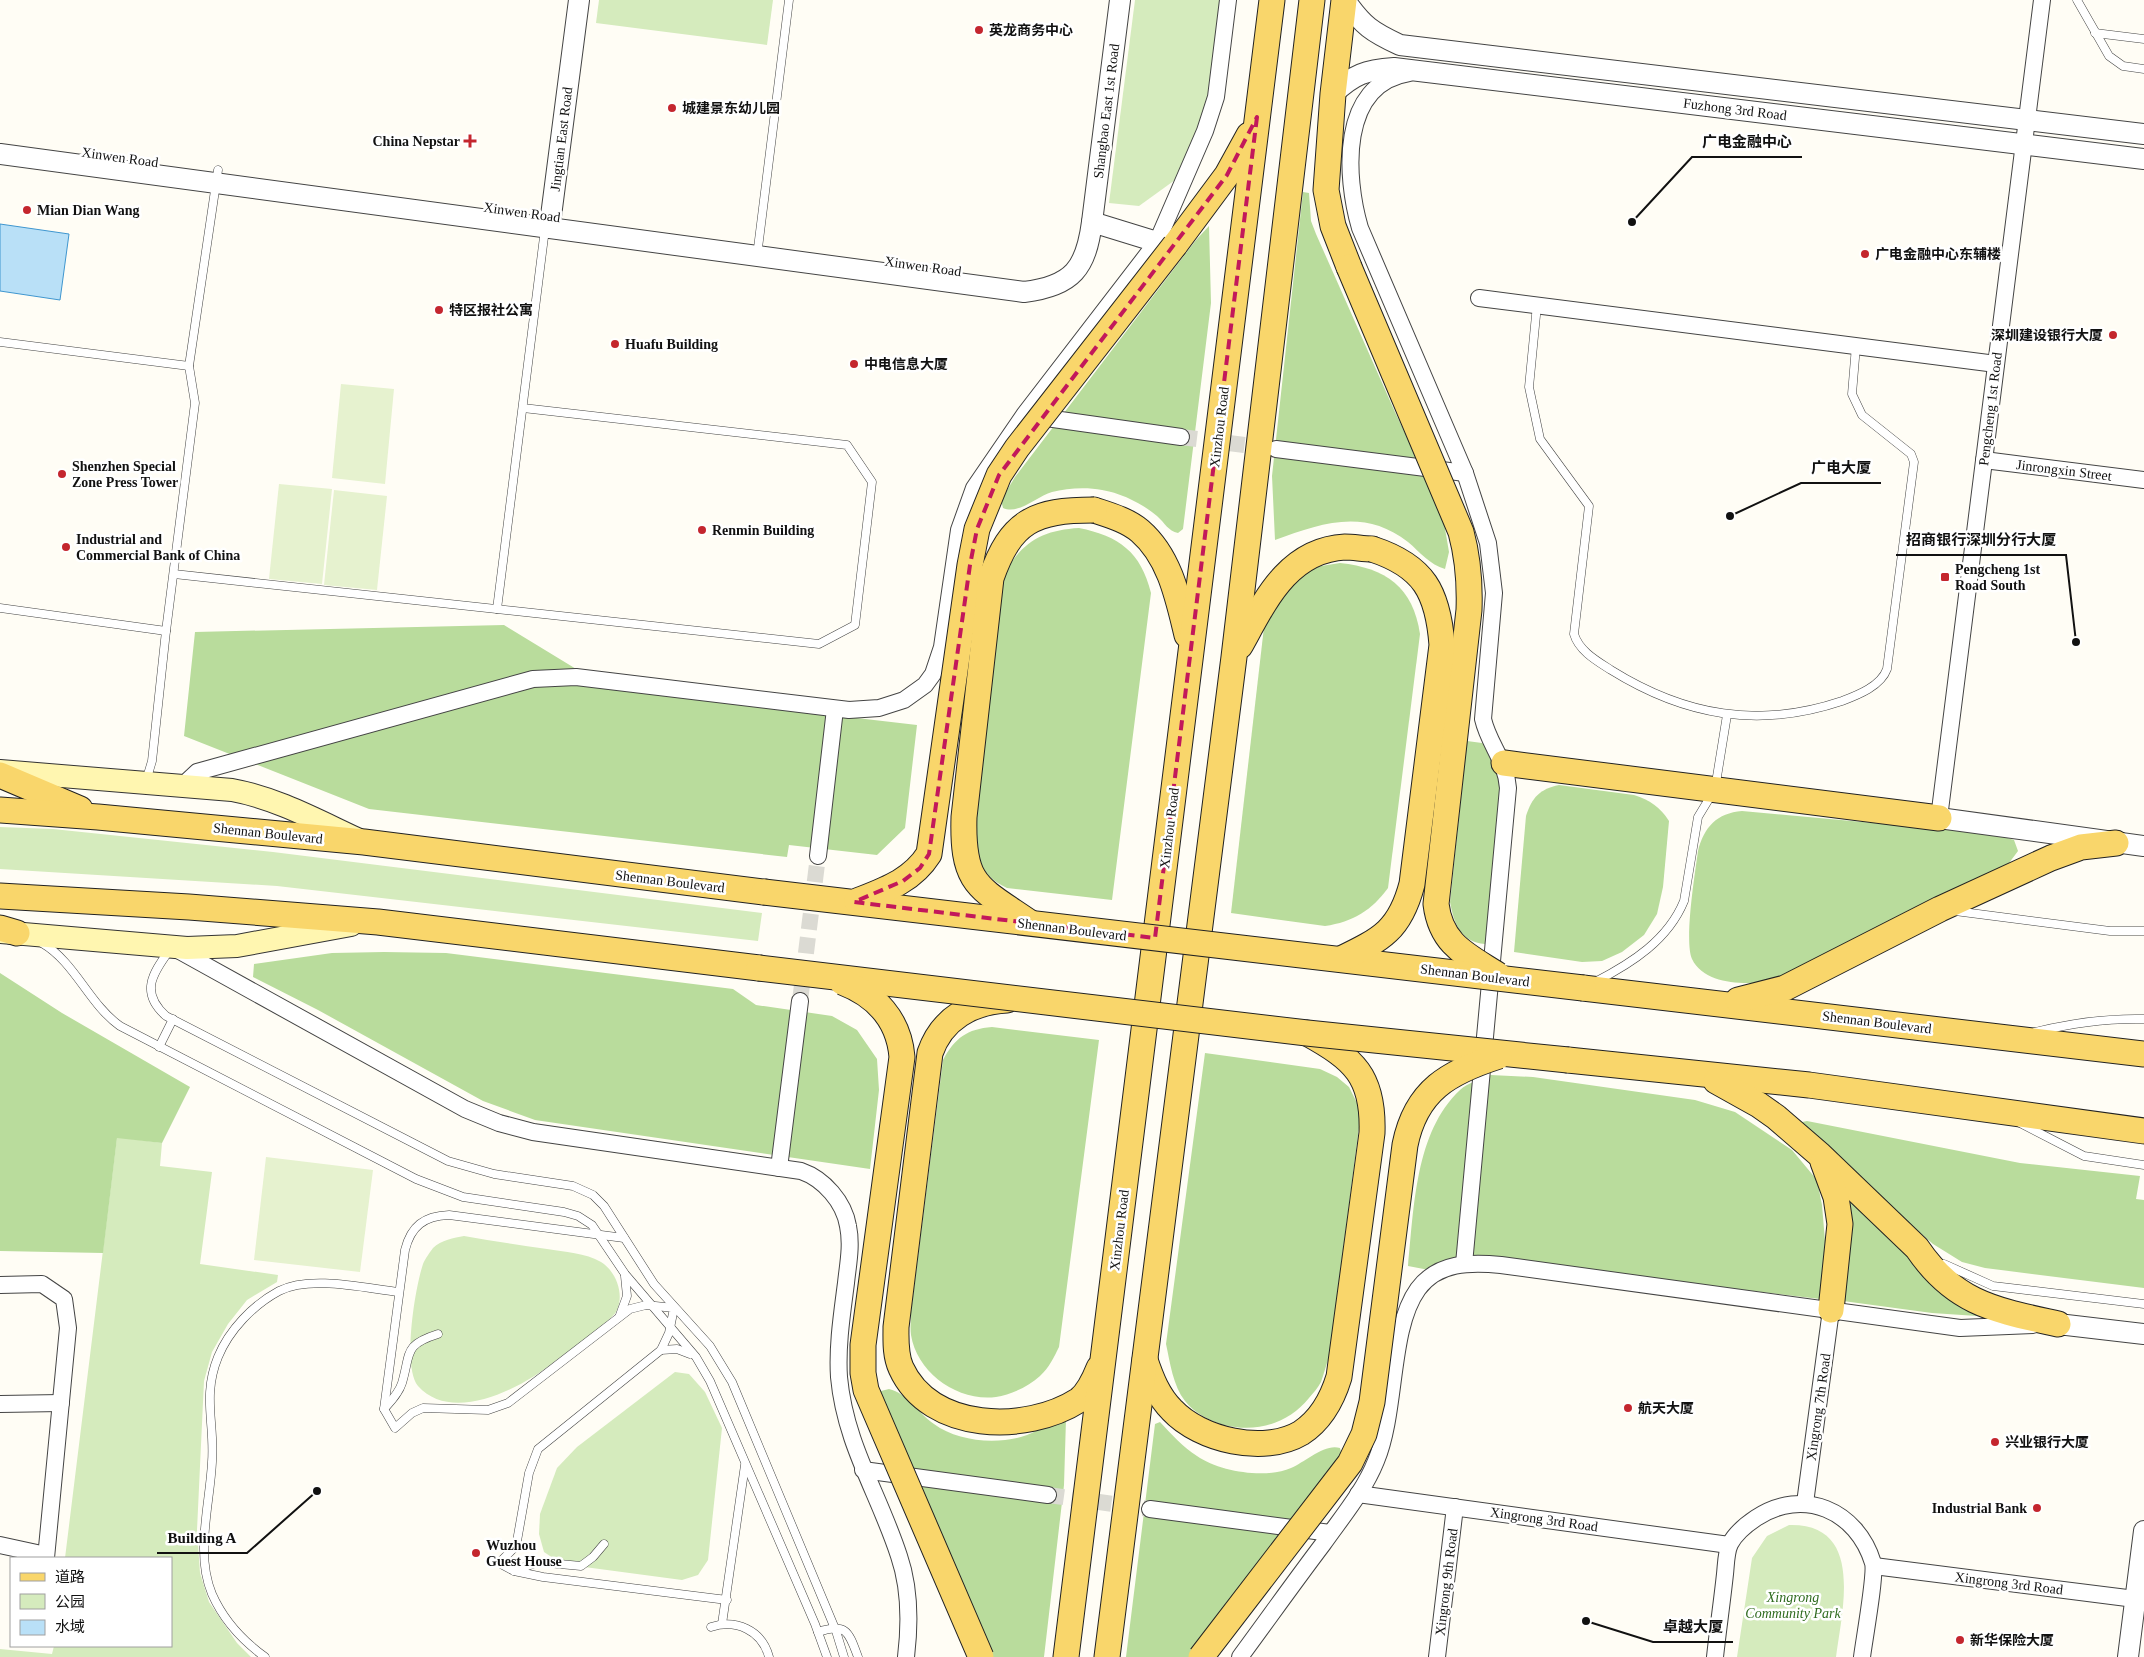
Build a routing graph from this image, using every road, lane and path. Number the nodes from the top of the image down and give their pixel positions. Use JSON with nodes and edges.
{"nodes":[{"id":1,"x":572,"y":0,"type":"edge"},
{"id":2,"x":580,"y":0,"type":"edge"},
{"id":3,"x":789,"y":0,"type":"edge"},
{"id":4,"x":1120,"y":0,"type":"edge"},
{"id":5,"x":1228,"y":0,"type":"edge"},
{"id":6,"x":1272,"y":0,"type":"edge"},
{"id":7,"x":1312,"y":0,"type":"edge"},
{"id":8,"x":1345,"y":0,"type":"edge"},
{"id":9,"x":2042,"y":0,"type":"edge"},
{"id":10,"x":2077,"y":0,"type":"edge"},
{"id":11,"x":2096,"y":33,"type":"junction"},
{"id":12,"x":2144,"y":39,"type":"edge"},
{"id":13,"x":2144,"y":69,"type":"edge"},
{"id":14,"x":1424,"y":72,"type":"junction"},
{"id":15,"x":1333,"y":94,"type":"junction"},
{"id":16,"x":1257,"y":117,"type":"junction"},
{"id":17,"x":2027,"y":120,"type":"junction"},
{"id":18,"x":2144,"y":134,"type":"edge"},
{"id":19,"x":0,"y":141,"type":"edge"},
{"id":20,"x":2024,"y":144,"type":"junction"},
{"id":21,"x":0,"y":154,"type":"edge"},
{"id":22,"x":2144,"y":159,"type":"edge"},
{"id":23,"x":217,"y":177,"type":"junction"},
{"id":24,"x":547,"y":219,"type":"junction"},
{"id":25,"x":1092,"y":222,"type":"junction"},
{"id":26,"x":1166,"y":244,"type":"junction"},
{"id":27,"x":758,"y":250,"type":"junction"},
{"id":28,"x":1479,"y":298,"type":"dead end"},
{"id":29,"x":1537,"y":305,"type":"junction"},
{"id":30,"x":0,"y":342,"type":"edge"},
{"id":31,"x":1856,"y":346,"type":"junction"},
{"id":32,"x":1996,"y":364,"type":"junction"},
{"id":33,"x":189,"y":366,"type":"junction"},
{"id":34,"x":523,"y":408,"type":"junction"},
{"id":35,"x":1024,"y":415,"type":"junction"},
{"id":36,"x":1181,"y":437,"type":"tunnel mouth"},
{"id":37,"x":1276,"y":449,"type":"tunnel mouth"},
{"id":38,"x":1984,"y":460,"type":"junction"},
{"id":39,"x":1465,"y":473,"type":"junction"},
{"id":40,"x":2144,"y":480,"type":"edge"},
{"id":41,"x":174,"y":574,"type":"junction"},
{"id":42,"x":0,"y":608,"type":"edge"},
{"id":43,"x":497,"y":609,"type":"junction"},
{"id":44,"x":166,"y":631,"type":"junction"},
{"id":45,"x":1190,"y":652,"type":"junction"},
{"id":46,"x":1234,"y":657,"type":"junction"},
{"id":47,"x":836,"y":709,"type":"junction"},
{"id":48,"x":1727,"y":715,"type":"junction"},
{"id":49,"x":1504,"y":763,"type":"junction"},
{"id":50,"x":0,"y":770,"type":"edge"},
{"id":51,"x":0,"y":775,"type":"edge"},
{"id":52,"x":146,"y":783,"type":"junction"},
{"id":53,"x":182,"y":786,"type":"junction"},
{"id":54,"x":1715,"y":789,"type":"junction"},
{"id":55,"x":0,"y":810,"type":"edge"},
{"id":56,"x":98,"y":816,"type":"junction"},
{"id":57,"x":1939,"y":818,"type":"junction"},
{"id":58,"x":364,"y":842,"type":"junction"},
{"id":59,"x":2116,"y":843,"type":"junction"},
{"id":60,"x":2144,"y":846,"type":"edge"},
{"id":61,"x":818,"y":856,"type":"tunnel mouth"},
{"id":62,"x":0,"y":896,"type":"edge"},
{"id":63,"x":854,"y":902,"type":"junction"},
{"id":64,"x":1940,"y":909,"type":"junction"},
{"id":65,"x":378,"y":922,"type":"junction"},
{"id":66,"x":1031,"y":924,"type":"junction"},
{"id":67,"x":6,"y":931,"type":"edge"},
{"id":68,"x":2144,"y":931,"type":"edge"},
{"id":69,"x":172,"y":947,"type":"junction"},
{"id":70,"x":1341,"y":959,"type":"junction"},
{"id":71,"x":818,"y":975,"type":"junction"},
{"id":72,"x":1502,"y":978,"type":"junction"},
{"id":73,"x":1583,"y":988,"type":"junction"},
{"id":74,"x":1020,"y":999,"type":"junction"},
{"id":75,"x":800,"y":1001,"type":"tunnel mouth"},
{"id":76,"x":1721,"y":1004,"type":"junction"},
{"id":77,"x":2144,"y":1019,"type":"edge"},
{"id":78,"x":173,"y":1020,"type":"junction"},
{"id":79,"x":1307,"y":1032,"type":"junction"},
{"id":80,"x":2013,"y":1038,"type":"junction"},
{"id":81,"x":159,"y":1047,"type":"junction"},
{"id":82,"x":1506,"y":1054,"type":"junction"},
{"id":83,"x":2144,"y":1054,"type":"edge"},
{"id":84,"x":1705,"y":1075,"type":"junction"},
{"id":85,"x":2000,"y":1113,"type":"junction"},
{"id":86,"x":2144,"y":1131,"type":"edge"},
{"id":87,"x":1820,"y":1155,"type":"junction"},
{"id":88,"x":2144,"y":1165,"type":"edge"},
{"id":89,"x":779,"y":1168,"type":"junction"},
{"id":90,"x":599,"y":1235,"type":"junction"},
{"id":91,"x":624,"y":1238,"type":"junction"},
{"id":92,"x":1917,"y":1248,"type":"junction"},
{"id":93,"x":1464,"y":1264,"type":"junction"},
{"id":94,"x":625,"y":1274,"type":"junction"},
{"id":95,"x":0,"y":1285,"type":"edge"},
{"id":96,"x":398,"y":1292,"type":"junction"},
{"id":97,"x":2144,"y":1304,"type":"edge"},
{"id":98,"x":652,"y":1306,"type":"junction"},
{"id":99,"x":674,"y":1308,"type":"junction"},
{"id":100,"x":1831,"y":1310,"type":"junction"},
{"id":101,"x":618,"y":1318,"type":"junction"},
{"id":102,"x":2058,"y":1324,"type":"junction"},
{"id":103,"x":670,"y":1327,"type":"junction"},
{"id":104,"x":438,"y":1334,"type":"dead end"},
{"id":105,"x":2144,"y":1334,"type":"edge"},
{"id":106,"x":661,"y":1350,"type":"junction"},
{"id":107,"x":1104,"y":1354,"type":"junction"},
{"id":108,"x":696,"y":1358,"type":"junction"},
{"id":109,"x":1144,"y":1358,"type":"junction"},
{"id":110,"x":61,"y":1403,"type":"junction"},
{"id":111,"x":0,"y":1404,"type":"edge"},
{"id":112,"x":384,"y":1409,"type":"junction"},
{"id":113,"x":745,"y":1464,"type":"junction"},
{"id":114,"x":863,"y":1470,"type":"junction"},
{"id":115,"x":1358,"y":1494,"type":"junction"},
{"id":116,"x":1048,"y":1495,"type":"tunnel mouth"},
{"id":117,"x":1806,"y":1503,"type":"junction"},
{"id":118,"x":1455,"y":1507,"type":"junction"},
{"id":119,"x":1150,"y":1509,"type":"tunnel mouth"},
{"id":120,"x":2144,"y":1531,"type":"edge"},
{"id":121,"x":1330,"y":1533,"type":"junction"},
{"id":122,"x":604,"y":1544,"type":"dead end"},
{"id":123,"x":0,"y":1545,"type":"edge"},
{"id":124,"x":1729,"y":1545,"type":"junction"},
{"id":125,"x":46,"y":1556,"type":"edge"},
{"id":126,"x":1874,"y":1566,"type":"junction"},
{"id":127,"x":514,"y":1571,"type":"junction"},
{"id":128,"x":2140,"y":1598,"type":"edge"},
{"id":129,"x":727,"y":1600,"type":"junction"},
{"id":130,"x":722,"y":1624,"type":"junction"},
{"id":131,"x":711,"y":1627,"type":"dead end"},
{"id":132,"x":834,"y":1627,"type":"junction"},
{"id":133,"x":818,"y":1632,"type":"junction"},
{"id":134,"x":265,"y":1657,"type":"edge"},
{"id":135,"x":768,"y":1657,"type":"edge"},
{"id":136,"x":828,"y":1657,"type":"edge"},
{"id":137,"x":844,"y":1657,"type":"edge"},
{"id":138,"x":858,"y":1657,"type":"edge"},
{"id":139,"x":906,"y":1657,"type":"edge"},
{"id":140,"x":981,"y":1657,"type":"edge"},
{"id":141,"x":1066,"y":1657,"type":"edge"},
{"id":142,"x":1107,"y":1657,"type":"edge"},
{"id":143,"x":1201,"y":1657,"type":"edge"},
{"id":144,"x":1240,"y":1657,"type":"edge"},
{"id":145,"x":1437,"y":1657,"type":"edge"},
{"id":146,"x":1714,"y":1657,"type":"edge"},
{"id":147,"x":1862,"y":1657,"type":"edge"},
{"id":148,"x":2128,"y":1657,"type":"edge"}],
"edges":[{"from":1,"to":24,"type":"street","name":"Jingtian East Road"},
{"from":2,"to":24,"type":"street","name":"Jingtian East Road"},
{"from":3,"to":27,"type":"lane"},
{"from":4,"to":25,"type":"street","name":"Shangbao East 1st Road"},
{"from":5,"to":26,"type":"street"},
{"from":6,"to":16,"type":"main road","name":"Xinzhou Road"},
{"from":7,"to":46,"type":"main road"},
{"from":8,"to":15,"type":"main road"},
{"from":8,"to":17,"type":"street","name":"Fuzhong 3rd Road"},
{"from":9,"to":17,"type":"street","name":"Pengcheng 1st Road"},
{"from":10,"to":11,"type":"lane"},
{"from":11,"to":12,"type":"lane"},
{"from":11,"to":13,"type":"lane"},
{"from":14,"to":15,"type":"street","name":"Fuzhong 3rd Road"},
{"from":14,"to":20,"type":"street","name":"Fuzhong 3rd Road"},
{"from":14,"to":39,"type":"street"},
{"from":15,"to":72,"type":"main road","bridge":true},
{"from":16,"to":26,"type":"main road"},
{"from":16,"to":45,"type":"main road","name":"Xinzhou Road"},
{"from":17,"to":18,"type":"street","name":"Fuzhong 3rd Road"},
{"from":17,"to":20,"type":"street","name":"Pengcheng 1st Road"},
{"from":19,"to":23,"type":"street","name":"Xinwen Road"},
{"from":20,"to":22,"type":"street","name":"Fuzhong 3rd Road"},
{"from":20,"to":32,"type":"street","name":"Pengcheng 1st Road"},
{"from":21,"to":23,"type":"street","name":"Xinwen Road"},
{"from":23,"to":24,"type":"street","name":"Xinwen Road"},
{"from":23,"to":33,"type":"lane"},
{"from":24,"to":27,"type":"street","name":"Xinwen Road"},
{"from":24,"to":34,"type":"lane"},
{"from":25,"to":26,"type":"street"},
{"from":25,"to":27,"type":"street","name":"Xinwen Road"},
{"from":26,"to":35,"type":"street"},
{"from":26,"to":63,"type":"main road","bridge":true},
{"from":28,"to":29,"type":"street"},
{"from":29,"to":31,"type":"street"},
{"from":29,"to":48,"type":"lane"},
{"from":30,"to":33,"type":"lane"},
{"from":31,"to":32,"type":"street"},
{"from":31,"to":48,"type":"lane"},
{"from":32,"to":38,"type":"street","name":"Pengcheng 1st Road"},
{"from":33,"to":41,"type":"lane"},
{"from":34,"to":43,"type":"lane"},
{"from":34,"to":43,"type":"lane"},
{"from":35,"to":36,"type":"street"},
{"from":35,"to":47,"type":"street"},
{"from":37,"to":39,"type":"street"},
{"from":38,"to":40,"type":"street","name":"Jinrongxin Street"},
{"from":38,"to":57,"type":"street","name":"Pengcheng 1st Road"},
{"from":39,"to":49,"type":"street"},
{"from":41,"to":43,"type":"lane"},
{"from":41,"to":44,"type":"lane"},
{"from":42,"to":44,"type":"lane"},
{"from":44,"to":52,"type":"lane"},
{"from":45,"to":66,"type":"main road","bridge":true},
{"from":45,"to":107,"type":"main road","name":"Xinzhou Road"},
{"from":46,"to":70,"type":"main road","bridge":true},
{"from":46,"to":109,"type":"main road"},
{"from":47,"to":53,"type":"street"},
{"from":47,"to":61,"type":"street"},
{"from":48,"to":54,"type":"lane"},
{"from":49,"to":54,"type":"main road"},
{"from":49,"to":93,"type":"street"},
{"from":50,"to":52,"type":"main road"},
{"from":51,"to":56,"type":"main road"},
{"from":52,"to":53,"type":"main road"},
{"from":53,"to":58,"type":"main road"},
{"from":54,"to":57,"type":"main road"},
{"from":54,"to":73,"type":"lane"},
{"from":55,"to":56,"type":"main road","name":"Shennan Boulevard"},
{"from":56,"to":58,"type":"main road","name":"Shennan Boulevard"},
{"from":57,"to":59,"type":"street"},
{"from":58,"to":63,"type":"main road","name":"Shennan Boulevard","bridge":true},
{"from":59,"to":60,"type":"street"},
{"from":59,"to":64,"type":"main road"},
{"from":62,"to":65,"type":"main road"},
{"from":63,"to":66,"type":"main road","name":"Shennan Boulevard","bridge":true},
{"from":64,"to":68,"type":"lane"},
{"from":64,"to":76,"type":"main road"},
{"from":65,"to":69,"type":"main road"},
{"from":65,"to":71,"type":"main road","bridge":true},
{"from":66,"to":70,"type":"main road","name":"Shennan Boulevard","bridge":true},
{"from":67,"to":69,"type":"main road"},
{"from":67,"to":81,"type":"lane"},
{"from":69,"to":78,"type":"lane"},
{"from":69,"to":89,"type":"street"},
{"from":70,"to":72,"type":"main road","name":"Shennan Boulevard","bridge":true},
{"from":71,"to":74,"type":"main road","bridge":true},
{"from":71,"to":140,"type":"main road","bridge":true},
{"from":72,"to":73,"type":"main road","name":"Shennan Boulevard","bridge":true},
{"from":73,"to":76,"type":"main road","name":"Shennan Boulevard"},
{"from":74,"to":79,"type":"main road","bridge":true},
{"from":74,"to":107,"type":"main road","bridge":true},
{"from":75,"to":89,"type":"street"},
{"from":76,"to":80,"type":"main road","name":"Shennan Boulevard"},
{"from":77,"to":80,"type":"lane"},
{"from":78,"to":81,"type":"lane"},
{"from":78,"to":91,"type":"lane"},
{"from":79,"to":82,"type":"main road","bridge":true},
{"from":79,"to":109,"type":"main road"},
{"from":80,"to":83,"type":"main road","name":"Shennan Boulevard"},
{"from":81,"to":90,"type":"lane"},
{"from":82,"to":84,"type":"main road","bridge":true},
{"from":82,"to":143,"type":"main road","bridge":true},
{"from":84,"to":85,"type":"main road"},
{"from":84,"to":87,"type":"main road"},
{"from":85,"to":86,"type":"main road"},
{"from":85,"to":88,"type":"lane"},
{"from":87,"to":92,"type":"main road"},
{"from":87,"to":100,"type":"main road"},
{"from":89,"to":114,"type":"street"},
{"from":90,"to":91,"type":"lane"},
{"from":90,"to":94,"type":"lane"},
{"from":90,"to":96,"type":"lane"},
{"from":91,"to":99,"type":"lane"},
{"from":92,"to":97,"type":"lane"},
{"from":92,"to":102,"type":"main road"},
{"from":93,"to":100,"type":"street"},
{"from":93,"to":115,"type":"street"},
{"from":94,"to":98,"type":"lane"},
{"from":94,"to":101,"type":"lane"},
{"from":95,"to":110,"type":"street"},
{"from":96,"to":112,"type":"lane"},
{"from":96,"to":134,"type":"lane"},
{"from":98,"to":99,"type":"lane"},
{"from":98,"to":101,"type":"lane"},
{"from":98,"to":103,"type":"lane"},
{"from":99,"to":103,"type":"lane"},
{"from":99,"to":132,"type":"lane"},
{"from":100,"to":102,"type":"street"},
{"from":100,"to":117,"type":"street","name":"Xingrong 7th Road"},
{"from":101,"to":112,"type":"lane"},
{"from":102,"to":105,"type":"street"},
{"from":103,"to":106,"type":"lane"},
{"from":103,"to":108,"type":"lane"},
{"from":104,"to":112,"type":"lane"},
{"from":106,"to":108,"type":"lane"},
{"from":106,"to":127,"type":"lane"},
{"from":107,"to":141,"type":"main road","name":"Xinzhou Road"},
{"from":108,"to":113,"type":"lane"},
{"from":109,"to":142,"type":"main road"},
{"from":110,"to":111,"type":"street"},
{"from":110,"to":125,"type":"street"},
{"from":113,"to":129,"type":"lane"},
{"from":113,"to":133,"type":"lane"},
{"from":114,"to":116,"type":"street"},
{"from":114,"to":139,"type":"street"},
{"from":115,"to":118,"type":"street","name":"Xingrong 3rd Road"},
{"from":115,"to":121,"type":"street"},
{"from":117,"to":124,"type":"street"},
{"from":117,"to":126,"type":"street"},
{"from":118,"to":124,"type":"street","name":"Xingrong 3rd Road"},
{"from":118,"to":145,"type":"street","name":"Xingrong 9th Road"},
{"from":119,"to":121,"type":"street"},
{"from":120,"to":128,"type":"street"},
{"from":121,"to":144,"type":"street"},
{"from":122,"to":127,"type":"lane"},
{"from":123,"to":125,"type":"street"},
{"from":124,"to":146,"type":"street"},
{"from":126,"to":128,"type":"street","name":"Xingrong 3rd Road"},
{"from":126,"to":147,"type":"street"},
{"from":127,"to":129,"type":"lane"},
{"from":128,"to":148,"type":"street"},
{"from":129,"to":130,"type":"lane"},
{"from":130,"to":131,"type":"lane"},
{"from":130,"to":135,"type":"lane"},
{"from":132,"to":133,"type":"lane"},
{"from":132,"to":137,"type":"lane"},
{"from":132,"to":138,"type":"lane"},
{"from":133,"to":136,"type":"lane"}]}
